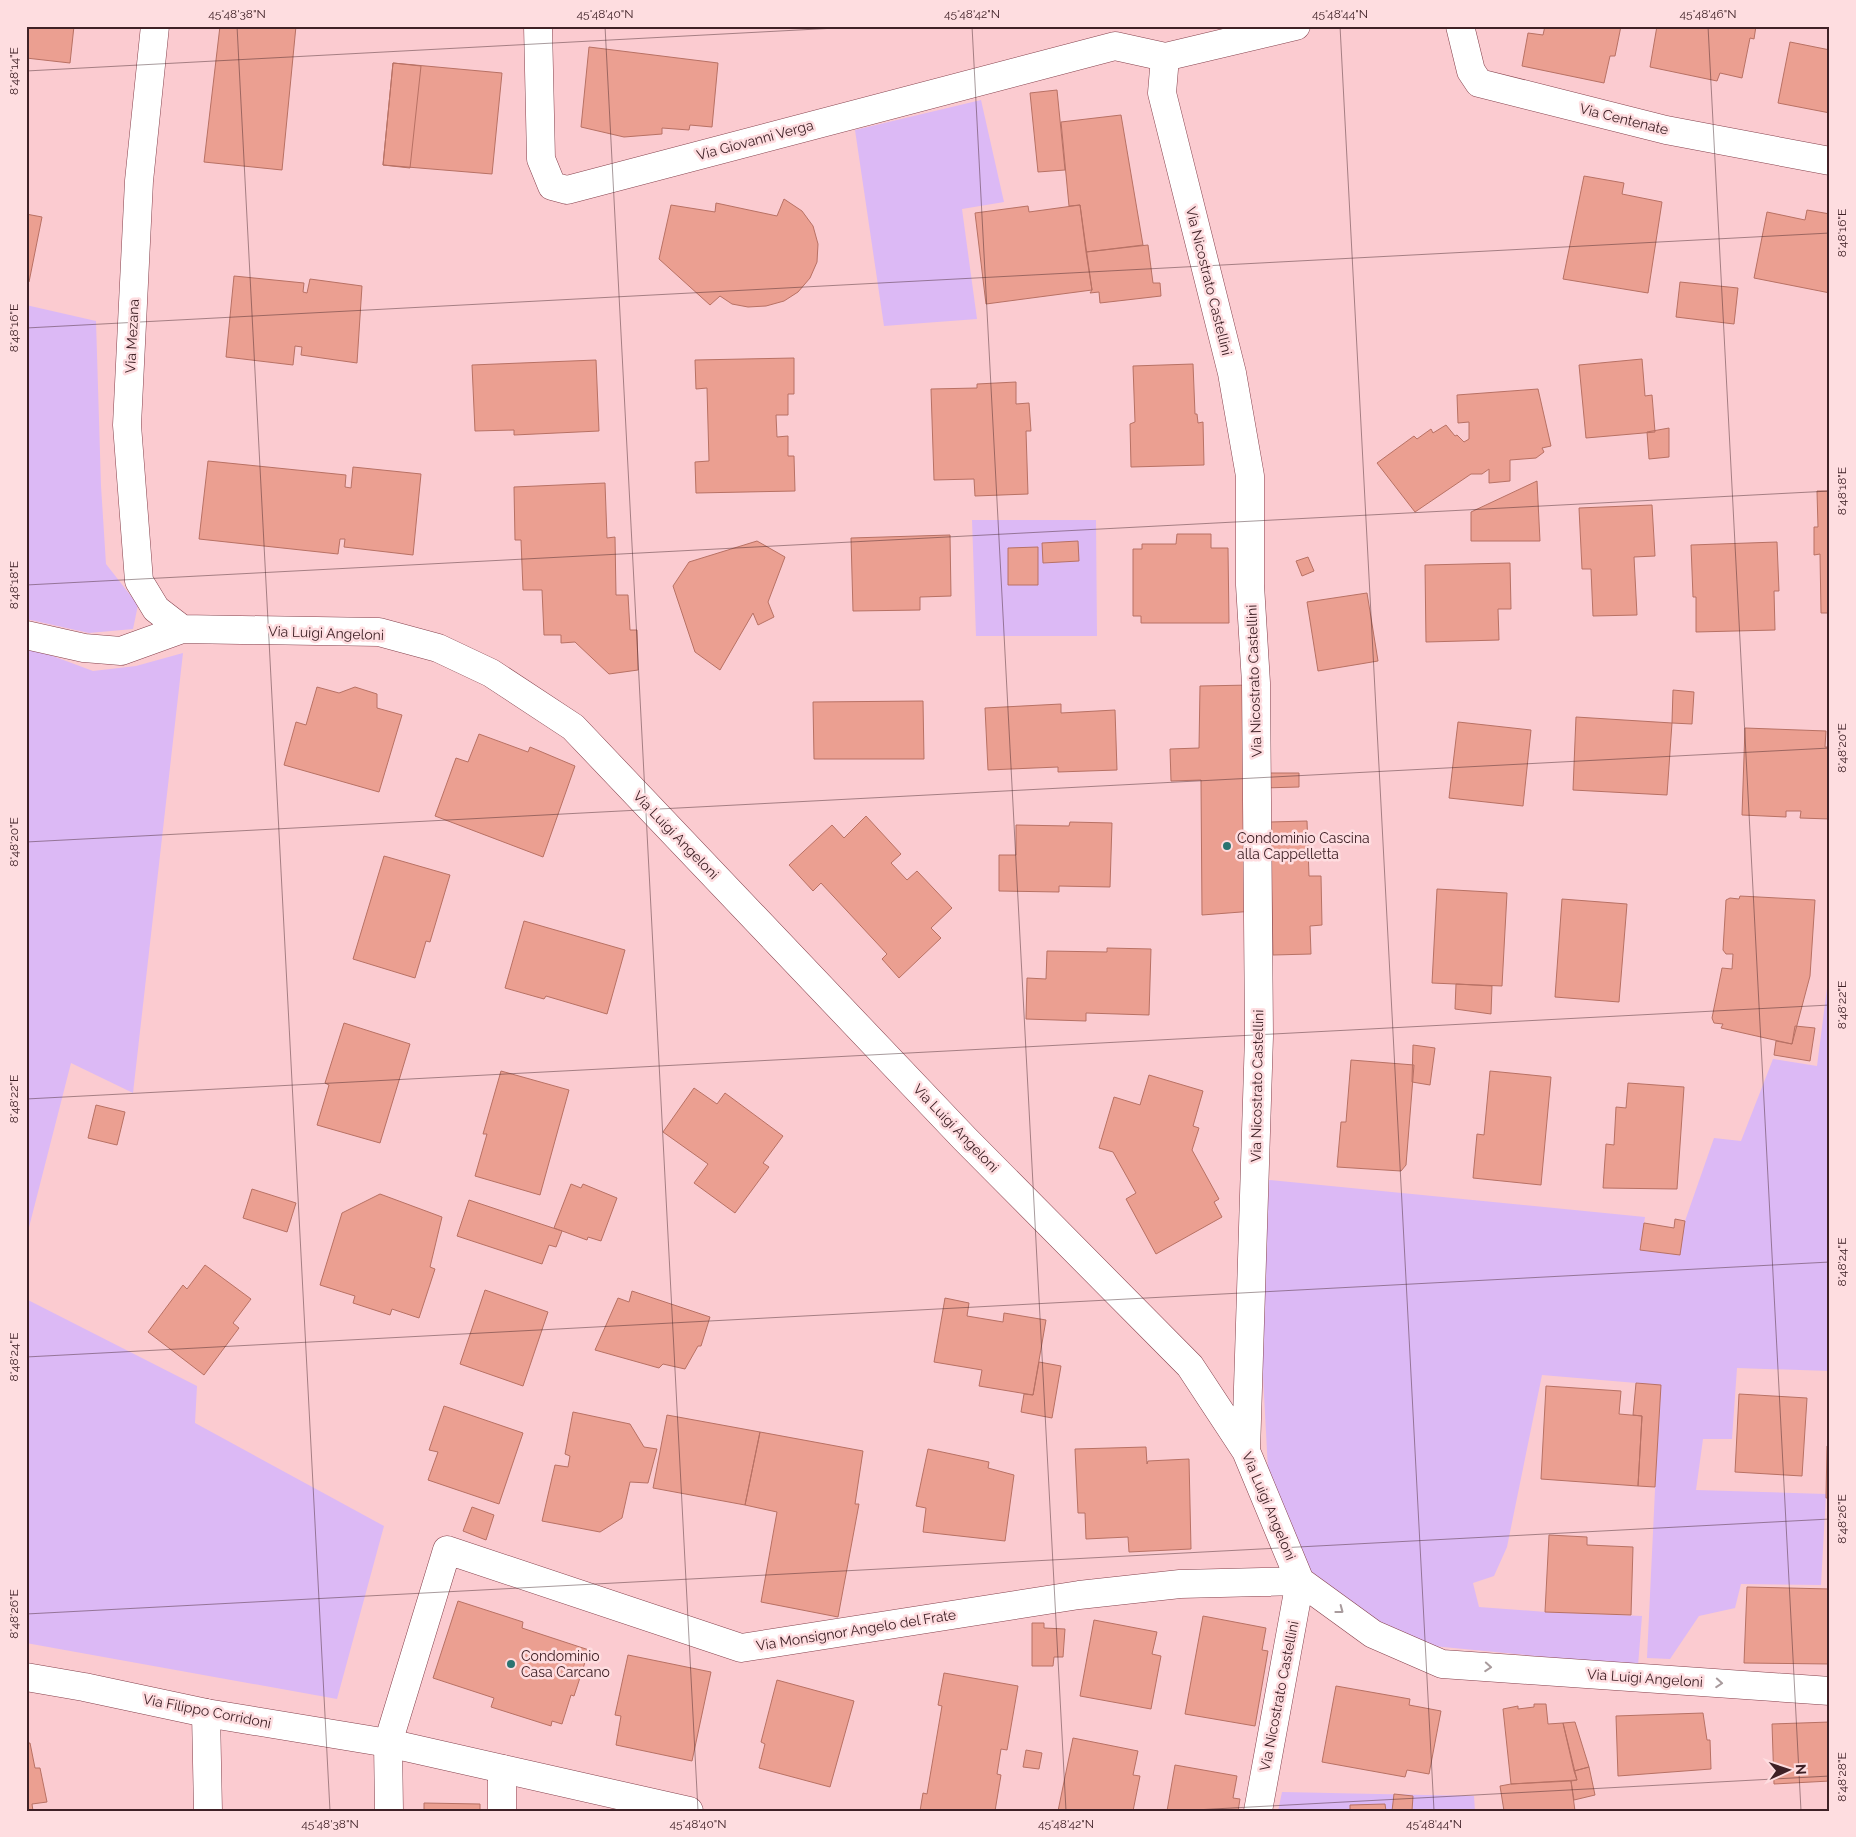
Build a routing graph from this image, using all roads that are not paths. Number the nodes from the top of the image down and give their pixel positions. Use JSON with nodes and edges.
{"nodes":[{"id":1,"x":155,"y":26,"type":"edge"},
{"id":2,"x":538,"y":26,"type":"edge"},
{"id":3,"x":1296,"y":26,"type":"edge"},
{"id":4,"x":1460,"y":26,"type":"edge"},
{"id":5,"x":1112,"y":36,"type":"edge"},
{"id":6,"x":1165,"y":57,"type":"junction"},
{"id":7,"x":1830,"y":162,"type":"edge"},
{"id":8,"x":182,"y":629,"type":"junction"},
{"id":9,"x":26,"y":635,"type":"edge"},
{"id":10,"x":1246,"y":1451,"type":"junction"},
{"id":11,"x":1300,"y":1581,"type":"junction"},
{"id":12,"x":26,"y":1677,"type":"edge"},
{"id":13,"x":1830,"y":1691,"type":"edge"},
{"id":14,"x":206,"y":1713,"type":"junction"},
{"id":15,"x":388,"y":1743,"type":"junction"},
{"id":16,"x":502,"y":1769,"type":"junction"},
{"id":17,"x":606,"y":1801,"type":"edge"},
{"id":18,"x":208,"y":1811,"type":"edge"},
{"id":19,"x":389,"y":1811,"type":"edge"},
{"id":20,"x":502,"y":1811,"type":"edge"},
{"id":21,"x":689,"y":1811,"type":"edge"},
{"id":22,"x":1258,"y":1811,"type":"edge"}],
"edges":[{"from":1,"to":8,"type":"street","name":"Via Mezana"},
{"from":2,"to":5,"type":"street","name":"Via Giovanni Verga"},
{"from":3,"to":6,"type":"street"},
{"from":4,"to":7,"type":"street","name":"Via Centenate"},
{"from":5,"to":6,"type":"street","name":"Via Giovanni Verga"},
{"from":6,"to":10,"type":"street","name":"Via Nicostrato Castellini"},
{"from":8,"to":9,"type":"street","name":"Via Luigi Angeloni"},
{"from":8,"to":10,"type":"street","name":"Via Luigi Angeloni"},
{"from":10,"to":11,"type":"street","name":"Via Luigi Angeloni"},
{"from":11,"to":13,"type":"street","name":"Via Luigi Angeloni","one_way":true},
{"from":11,"to":15,"type":"street","name":"Via Monsignor Angelo del Frate"},
{"from":11,"to":22,"type":"street","name":"Via Nicostrato Castellini"},
{"from":12,"to":14,"type":"street","name":"Via Filippo Corridoni"},
{"from":14,"to":15,"type":"street","name":"Via Filippo Corridoni"},
{"from":14,"to":18,"type":"street"},
{"from":15,"to":16,"type":"street","name":"Via Filippo Corridoni"},
{"from":15,"to":19,"type":"street"},
{"from":16,"to":17,"type":"street","name":"Via Filippo Corridoni"},
{"from":16,"to":20,"type":"street"},
{"from":17,"to":21,"type":"street","name":"Via Filippo Corridoni"}]}
